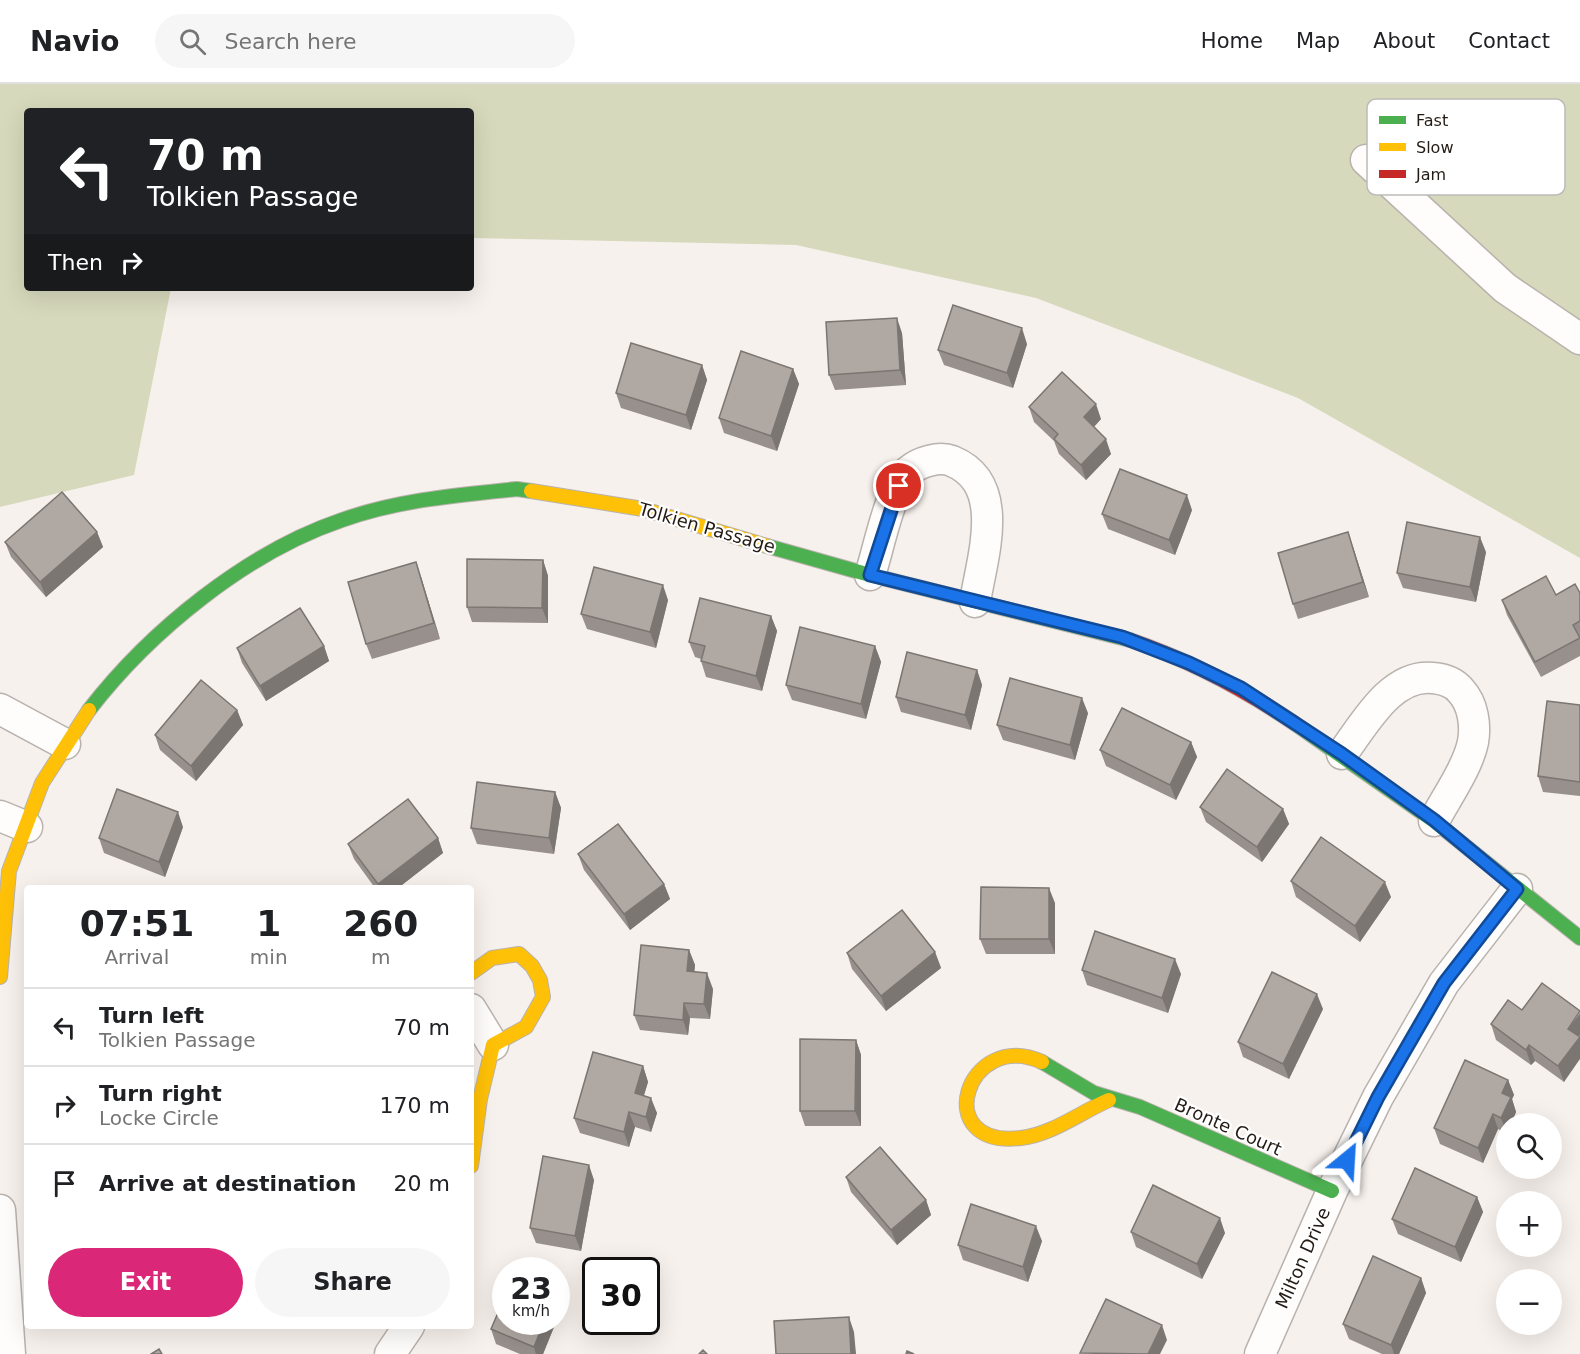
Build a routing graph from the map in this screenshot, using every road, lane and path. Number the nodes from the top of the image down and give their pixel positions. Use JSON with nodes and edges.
{"nodes":[{"id":1,"x":1404,"y":195,"type":"edge"},
{"id":2,"x":1580,"y":339,"type":"edge"},
{"id":3,"x":870,"y":575,"type":"junction"},
{"id":4,"x":975,"y":602,"type":"junction"},
{"id":5,"x":0,"y":709,"type":"edge"},
{"id":6,"x":65,"y":744,"type":"junction"},
{"id":7,"x":1342,"y":754,"type":"junction"},
{"id":8,"x":1434,"y":820,"type":"junction"},
{"id":9,"x":13,"y":821,"type":"edge"},
{"id":10,"x":1517,"y":889,"type":"junction"},
{"id":11,"x":1580,"y":938,"type":"edge"},
{"id":12,"x":474,"y":970,"type":"edge"},
{"id":13,"x":0,"y":977,"type":"edge"},
{"id":14,"x":474,"y":1014,"type":"edge"},
{"id":15,"x":493,"y":1045,"type":"junction"},
{"id":16,"x":1109,"y":1100,"type":"junction"},
{"id":17,"x":474,"y":1144,"type":"edge"},
{"id":18,"x":1332,"y":1191,"type":"junction"},
{"id":19,"x":0,"y":1210,"type":"edge"},
{"id":20,"x":407,"y":1329,"type":"edge"},
{"id":21,"x":10,"y":1354,"type":"edge"},
{"id":22,"x":390,"y":1354,"type":"edge"},
{"id":23,"x":1260,"y":1354,"type":"edge"}],
"edges":[{"from":1,"to":2,"type":"street"},
{"from":3,"to":4,"type":"street","name":"Tolkien Passage"},
{"from":3,"to":4,"type":"street"},
{"from":3,"to":6,"type":"street","name":"Tolkien Passage"},
{"from":4,"to":7,"type":"street","name":"Tolkien Passage"},
{"from":5,"to":6,"type":"street"},
{"from":6,"to":9,"type":"street","name":"Tolkien Passage"},
{"from":7,"to":8,"type":"street","name":"Tolkien Passage"},
{"from":7,"to":8,"type":"street"},
{"from":8,"to":10,"type":"street","name":"Tolkien Passage"},
{"from":9,"to":13,"type":"street","name":"Tolkien Passage"},
{"from":10,"to":11,"type":"street","name":"Tolkien Passage"},
{"from":10,"to":18,"type":"street","name":"Milton Drive"},
{"from":12,"to":15,"type":"street"},
{"from":14,"to":15,"type":"street"},
{"from":15,"to":17,"type":"street"},
{"from":16,"to":16,"type":"street","name":"Bronte Court"},
{"from":16,"to":18,"type":"street","name":"Bronte Court"},
{"from":18,"to":23,"type":"street","name":"Milton Drive"},
{"from":19,"to":21,"type":"street"},
{"from":20,"to":22,"type":"street"}]}
